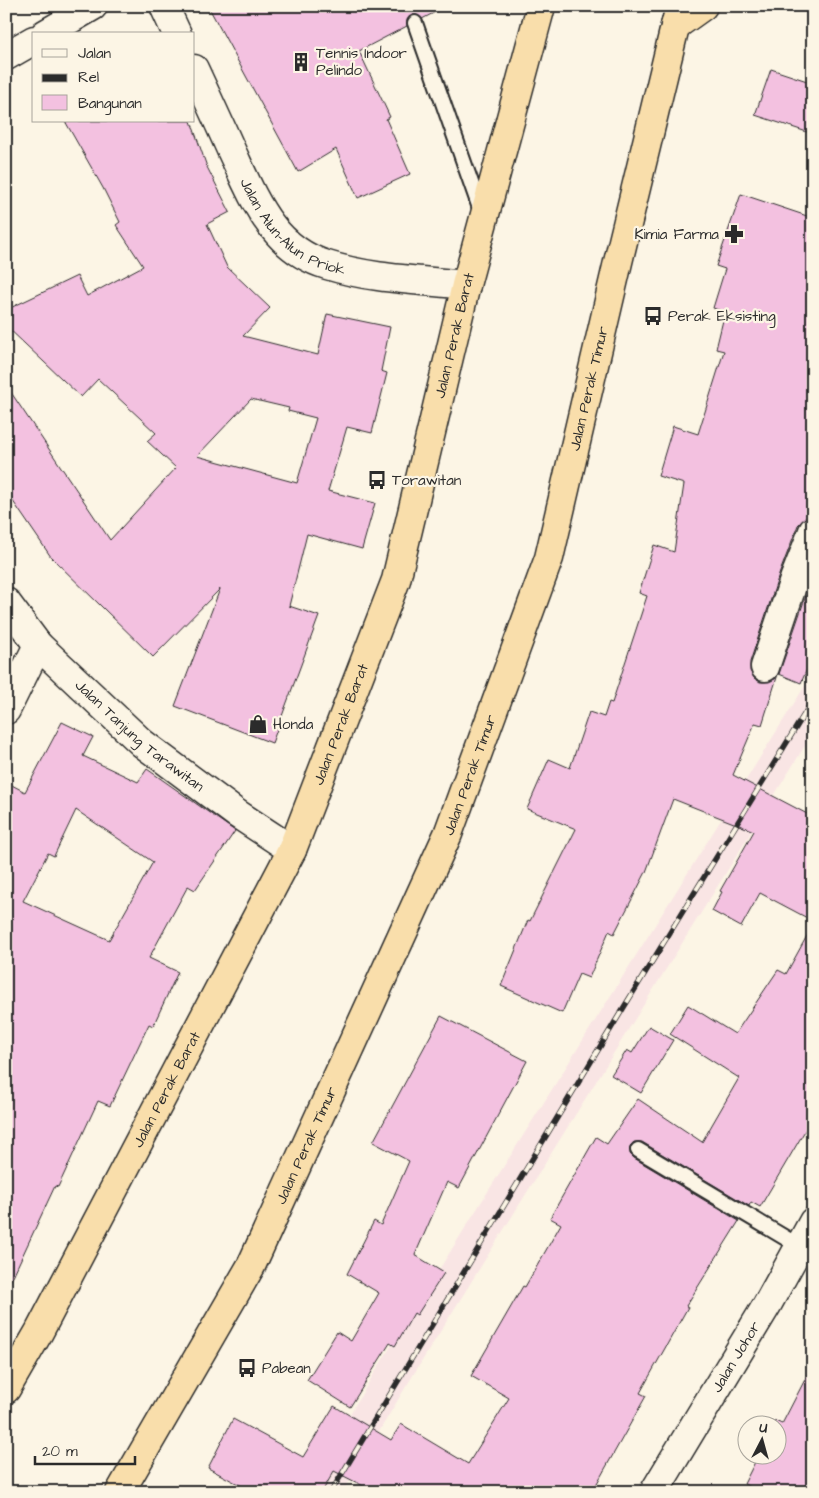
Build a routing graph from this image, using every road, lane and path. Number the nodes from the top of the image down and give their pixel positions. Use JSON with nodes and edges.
{"nodes":[{"id":1,"x":92,"y":6,"type":"edge"},
{"id":2,"x":164,"y":6,"type":"edge"},
{"id":3,"x":541,"y":6,"type":"edge"},
{"id":4,"x":703,"y":6,"type":"edge"},
{"id":5,"x":678,"y":16,"type":"edge"},
{"id":6,"x":415,"y":22,"type":"dead end"},
{"id":7,"x":48,"y":32,"type":"edge"},
{"id":8,"x":176,"y":32,"type":"edge"},
{"id":9,"x":32,"y":41,"type":"edge"},
{"id":10,"x":6,"y":56,"type":"edge"},
{"id":11,"x":195,"y":71,"type":"edge"},
{"id":12,"x":484,"y":219,"type":"junction"},
{"id":13,"x":466,"y":286,"type":"junction"},
{"id":14,"x":813,"y":531,"type":"edge"},
{"id":15,"x":6,"y":602,"type":"edge"},
{"id":16,"x":38,"y":645,"type":"junction"},
{"id":17,"x":765,"y":667,"type":"dead end"},
{"id":18,"x":6,"y":710,"type":"edge"},
{"id":19,"x":292,"y":850,"type":"junction"},
{"id":20,"x":638,"y":1150,"type":"dead end"},
{"id":21,"x":813,"y":1222,"type":"edge"},
{"id":22,"x":799,"y":1246,"type":"junction"},
{"id":23,"x":6,"y":1389,"type":"edge"},
{"id":24,"x":120,"y":1492,"type":"edge"},
{"id":25,"x":654,"y":1492,"type":"edge"}],
"edges":[{"from":1,"to":7,"type":"street"},
{"from":2,"to":8,"type":"street"},
{"from":3,"to":12,"type":"highway","name":"Jalan Perak Barat"},
{"from":4,"to":5,"type":"highway"},
{"from":5,"to":24,"type":"highway","name":"Jalan Perak Timur"},
{"from":6,"to":12,"type":"lane"},
{"from":9,"to":10,"type":"street"},
{"from":11,"to":13,"type":"street","name":"Jalan Alun-Alun Priok"},
{"from":12,"to":13,"type":"highway","name":"Jalan Perak Barat"},
{"from":13,"to":19,"type":"highway","name":"Jalan Perak Barat"},
{"from":14,"to":17,"type":"street"},
{"from":15,"to":16,"type":"street","name":"Jalan Tanjung Tarawitan"},
{"from":16,"to":18,"type":"street"},
{"from":16,"to":19,"type":"street","name":"Jalan Tanjung Tarawitan"},
{"from":19,"to":23,"type":"highway","name":"Jalan Perak Barat"},
{"from":20,"to":22,"type":"lane"},
{"from":21,"to":22,"type":"street","name":"Jalan Johor"},
{"from":22,"to":25,"type":"street","name":"Jalan Johor"}]}
